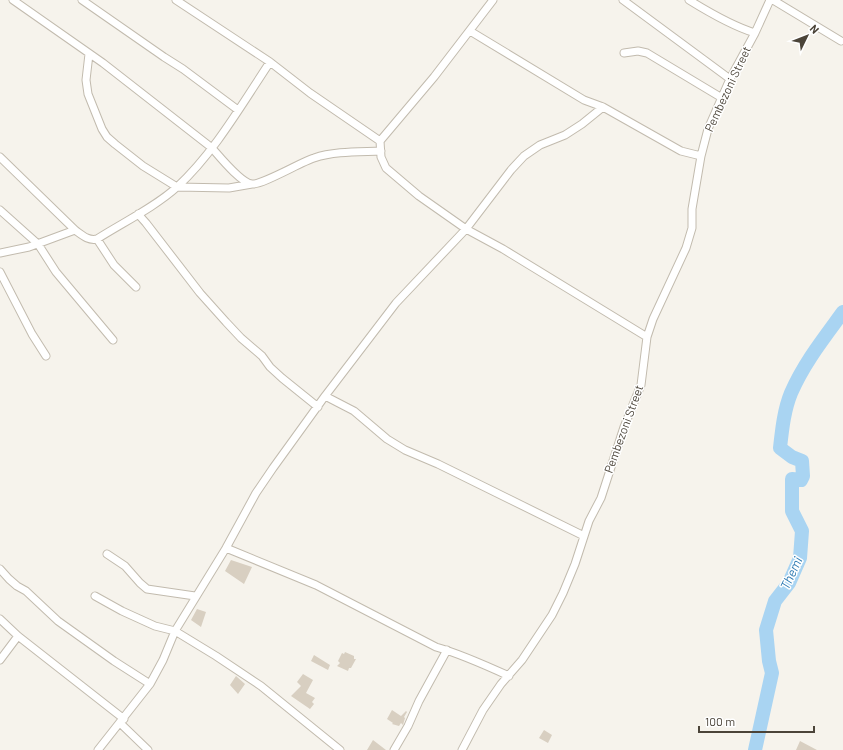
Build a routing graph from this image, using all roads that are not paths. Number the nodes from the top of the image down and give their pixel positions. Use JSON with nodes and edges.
{"nodes":[{"id":1,"x":13,"y":0,"type":"edge"},
{"id":2,"x":82,"y":0,"type":"edge"},
{"id":3,"x":176,"y":0,"type":"edge"},
{"id":4,"x":493,"y":0,"type":"edge"},
{"id":5,"x":623,"y":0,"type":"edge"},
{"id":6,"x":689,"y":0,"type":"edge"},
{"id":7,"x":770,"y":0,"type":"edge"},
{"id":8,"x":773,"y":0,"type":"edge"},
{"id":9,"x":470,"y":31,"type":"junction"},
{"id":10,"x":755,"y":33,"type":"junction"},
{"id":11,"x":842,"y":41,"type":"dead end"},
{"id":12,"x":624,"y":53,"type":"dead end"},
{"id":13,"x":89,"y":54,"type":"junction"},
{"id":14,"x":270,"y":62,"type":"junction"},
{"id":15,"x":730,"y":79,"type":"junction"},
{"id":16,"x":722,"y":98,"type":"junction"},
{"id":17,"x":603,"y":107,"type":"junction"},
{"id":18,"x":238,"y":110,"type":"junction"},
{"id":19,"x":380,"y":141,"type":"junction"},
{"id":20,"x":212,"y":148,"type":"junction"},
{"id":21,"x":381,"y":151,"type":"junction"},
{"id":22,"x":701,"y":156,"type":"junction"},
{"id":23,"x":0,"y":157,"type":"edge"},
{"id":24,"x":252,"y":184,"type":"junction"},
{"id":25,"x":177,"y":187,"type":"junction"},
{"id":26,"x":0,"y":210,"type":"edge"},
{"id":27,"x":138,"y":214,"type":"junction"},
{"id":28,"x":466,"y":229,"type":"junction"},
{"id":29,"x":75,"y":230,"type":"junction"},
{"id":30,"x":97,"y":239,"type":"junction"},
{"id":31,"x":38,"y":244,"type":"junction"},
{"id":32,"x":0,"y":253,"type":"edge"},
{"id":33,"x":0,"y":272,"type":"edge"},
{"id":34,"x":136,"y":287,"type":"dead end"},
{"id":35,"x":647,"y":337,"type":"junction"},
{"id":36,"x":113,"y":340,"type":"dead end"},
{"id":37,"x":46,"y":356,"type":"dead end"},
{"id":38,"x":325,"y":396,"type":"junction"},
{"id":39,"x":318,"y":407,"type":"junction"},
{"id":40,"x":584,"y":536,"type":"junction"},
{"id":41,"x":226,"y":548,"type":"junction"},
{"id":42,"x":107,"y":554,"type":"dead end"},
{"id":43,"x":0,"y":569,"type":"edge"},
{"id":44,"x":95,"y":596,"type":"dead end"},
{"id":45,"x":195,"y":596,"type":"junction"},
{"id":46,"x":0,"y":619,"type":"edge"},
{"id":47,"x":175,"y":631,"type":"junction"},
{"id":48,"x":18,"y":636,"type":"junction"},
{"id":49,"x":447,"y":650,"type":"junction"},
{"id":50,"x":0,"y":660,"type":"edge"},
{"id":51,"x":509,"y":676,"type":"junction"},
{"id":52,"x":150,"y":684,"type":"junction"},
{"id":53,"x":122,"y":721,"type":"junction"},
{"id":54,"x":98,"y":750,"type":"edge"},
{"id":55,"x":148,"y":750,"type":"edge"},
{"id":56,"x":340,"y":750,"type":"edge"},
{"id":57,"x":394,"y":750,"type":"edge"},
{"id":58,"x":462,"y":750,"type":"edge"}],
"edges":[{"from":1,"to":13,"type":"street"},
{"from":2,"to":18,"type":"street"},
{"from":3,"to":14,"type":"street"},
{"from":4,"to":9,"type":"street"},
{"from":5,"to":15,"type":"street"},
{"from":6,"to":10,"type":"street"},
{"from":7,"to":10,"type":"street","name":"Pembezoni Street"},
{"from":8,"to":11,"type":"street"},
{"from":9,"to":17,"type":"street"},
{"from":9,"to":19,"type":"street"},
{"from":10,"to":15,"type":"street","name":"Pembezoni Street"},
{"from":12,"to":16,"type":"street"},
{"from":13,"to":20,"type":"street"},
{"from":13,"to":25,"type":"street"},
{"from":14,"to":18,"type":"street"},
{"from":14,"to":19,"type":"street"},
{"from":15,"to":16,"type":"street","name":"Pembezoni Street"},
{"from":16,"to":22,"type":"street","name":"Pembezoni Street"},
{"from":17,"to":22,"type":"street"},
{"from":17,"to":28,"type":"street"},
{"from":18,"to":20,"type":"street"},
{"from":19,"to":21,"type":"street"},
{"from":20,"to":24,"type":"street"},
{"from":20,"to":25,"type":"street"},
{"from":21,"to":24,"type":"street"},
{"from":21,"to":28,"type":"street"},
{"from":22,"to":35,"type":"street","name":"Pembezoni Street"},
{"from":23,"to":29,"type":"street"},
{"from":24,"to":25,"type":"street"},
{"from":25,"to":27,"type":"street"},
{"from":26,"to":31,"type":"street"},
{"from":27,"to":30,"type":"street"},
{"from":27,"to":39,"type":"street"},
{"from":28,"to":35,"type":"street"},
{"from":28,"to":38,"type":"street"},
{"from":29,"to":30,"type":"street"},
{"from":29,"to":31,"type":"street"},
{"from":30,"to":34,"type":"street"},
{"from":31,"to":32,"type":"street"},
{"from":31,"to":36,"type":"street"},
{"from":33,"to":37,"type":"street"},
{"from":35,"to":40,"type":"street","name":"Pembezoni Street"},
{"from":38,"to":39,"type":"street"},
{"from":38,"to":40,"type":"street"},
{"from":39,"to":41,"type":"street"},
{"from":40,"to":51,"type":"street","name":"Pembezoni Street"},
{"from":41,"to":45,"type":"street"},
{"from":41,"to":49,"type":"street"},
{"from":42,"to":45,"type":"street"},
{"from":43,"to":52,"type":"street"},
{"from":44,"to":47,"type":"street"},
{"from":45,"to":47,"type":"street"},
{"from":46,"to":48,"type":"street"},
{"from":47,"to":52,"type":"street"},
{"from":47,"to":56,"type":"street"},
{"from":48,"to":50,"type":"street"},
{"from":48,"to":53,"type":"street"},
{"from":49,"to":51,"type":"street"},
{"from":49,"to":57,"type":"street"},
{"from":51,"to":58,"type":"street","name":"Pembezoni Street"},
{"from":52,"to":53,"type":"street"},
{"from":53,"to":54,"type":"street"},
{"from":53,"to":55,"type":"street"}]}
